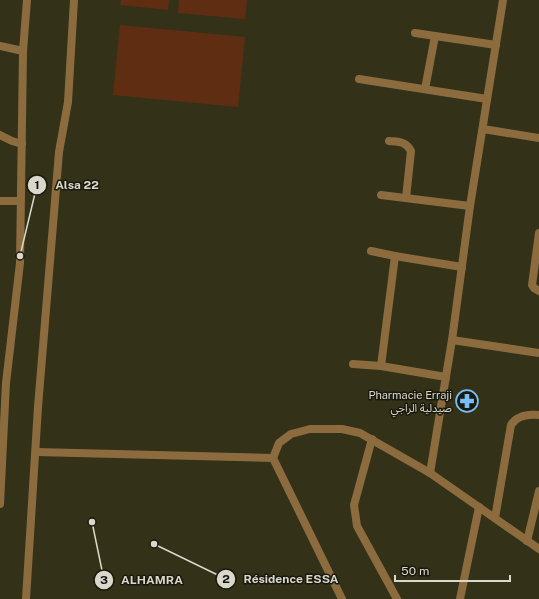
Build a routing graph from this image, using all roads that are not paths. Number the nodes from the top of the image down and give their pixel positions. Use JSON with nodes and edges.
{"nodes":[{"id":1,"x":27,"y":0,"type":"edge"},
{"id":2,"x":74,"y":0,"type":"edge"},
{"id":3,"x":503,"y":0,"type":"edge"},
{"id":4,"x":415,"y":34,"type":"dead end"},
{"id":5,"x":434,"y":36,"type":"junction"},
{"id":6,"x":496,"y":45,"type":"junction"},
{"id":7,"x":0,"y":46,"type":"edge"},
{"id":8,"x":23,"y":51,"type":"junction"},
{"id":9,"x":359,"y":79,"type":"dead end"},
{"id":10,"x":425,"y":90,"type":"junction"},
{"id":11,"x":487,"y":99,"type":"junction"},
{"id":12,"x":483,"y":129,"type":"junction"},
{"id":13,"x":0,"y":135,"type":"edge"},
{"id":14,"x":539,"y":138,"type":"edge"},
{"id":15,"x":389,"y":141,"type":"dead end"},
{"id":16,"x":22,"y":144,"type":"junction"},
{"id":17,"x":381,"y":195,"type":"dead end"},
{"id":18,"x":406,"y":198,"type":"junction"},
{"id":19,"x":0,"y":201,"type":"edge"},
{"id":20,"x":20,"y":201,"type":"junction"},
{"id":21,"x":470,"y":206,"type":"junction"},
{"id":22,"x":539,"y":233,"type":"edge"},
{"id":23,"x":371,"y":251,"type":"dead end"},
{"id":24,"x":396,"y":256,"type":"junction"},
{"id":25,"x":462,"y":267,"type":"junction"},
{"id":26,"x":539,"y":291,"type":"edge"},
{"id":27,"x":452,"y":340,"type":"junction"},
{"id":28,"x":539,"y":353,"type":"edge"},
{"id":29,"x":353,"y":364,"type":"dead end"},
{"id":30,"x":380,"y":366,"type":"junction"},
{"id":31,"x":446,"y":377,"type":"junction"},
{"id":32,"x":3,"y":381,"type":"edge"},
{"id":33,"x":539,"y":415,"type":"edge"},
{"id":34,"x":372,"y":439,"type":"junction"},
{"id":35,"x":1,"y":451,"type":"edge"},
{"id":36,"x":36,"y":452,"type":"junction"},
{"id":37,"x":273,"y":458,"type":"junction"},
{"id":38,"x":430,"y":473,"type":"junction"},
{"id":39,"x":539,"y":491,"type":"edge"},
{"id":40,"x":0,"y":504,"type":"edge"},
{"id":41,"x":537,"y":504,"type":"edge"},
{"id":42,"x":479,"y":507,"type":"junction"},
{"id":43,"x":495,"y":518,"type":"junction"},
{"id":44,"x":527,"y":541,"type":"junction"},
{"id":45,"x":539,"y":549,"type":"edge"},
{"id":46,"x":26,"y":599,"type":"edge"},
{"id":47,"x":342,"y":599,"type":"edge"},
{"id":48,"x":397,"y":599,"type":"edge"},
{"id":49,"x":460,"y":599,"type":"edge"}],
"edges":[{"from":1,"to":8,"type":"street"},
{"from":2,"to":36,"type":"street"},
{"from":3,"to":6,"type":"street"},
{"from":4,"to":5,"type":"street"},
{"from":5,"to":6,"type":"street"},
{"from":5,"to":10,"type":"street"},
{"from":6,"to":11,"type":"street"},
{"from":7,"to":8,"type":"street"},
{"from":8,"to":16,"type":"street"},
{"from":9,"to":10,"type":"street"},
{"from":10,"to":11,"type":"street"},
{"from":11,"to":12,"type":"street"},
{"from":12,"to":14,"type":"street"},
{"from":12,"to":21,"type":"street"},
{"from":13,"to":16,"type":"street"},
{"from":15,"to":18,"type":"street"},
{"from":16,"to":20,"type":"street"},
{"from":17,"to":18,"type":"street"},
{"from":18,"to":21,"type":"street"},
{"from":19,"to":20,"type":"street"},
{"from":20,"to":32,"type":"street"},
{"from":21,"to":25,"type":"street"},
{"from":22,"to":26,"type":"street"},
{"from":23,"to":24,"type":"street"},
{"from":24,"to":25,"type":"street"},
{"from":24,"to":30,"type":"street"},
{"from":25,"to":27,"type":"street"},
{"from":27,"to":28,"type":"street"},
{"from":27,"to":31,"type":"street"},
{"from":29,"to":30,"type":"street"},
{"from":30,"to":31,"type":"street"},
{"from":31,"to":38,"type":"street"},
{"from":32,"to":35,"type":"street"},
{"from":33,"to":43,"type":"street"},
{"from":34,"to":37,"type":"street"},
{"from":34,"to":38,"type":"street"},
{"from":34,"to":48,"type":"street"},
{"from":35,"to":40,"type":"street"},
{"from":36,"to":37,"type":"street"},
{"from":36,"to":46,"type":"street"},
{"from":37,"to":47,"type":"street"},
{"from":38,"to":42,"type":"street"},
{"from":39,"to":41,"type":"street"},
{"from":41,"to":44,"type":"street"},
{"from":42,"to":43,"type":"street"},
{"from":42,"to":49,"type":"street"},
{"from":43,"to":44,"type":"street"},
{"from":44,"to":45,"type":"street"}]}
